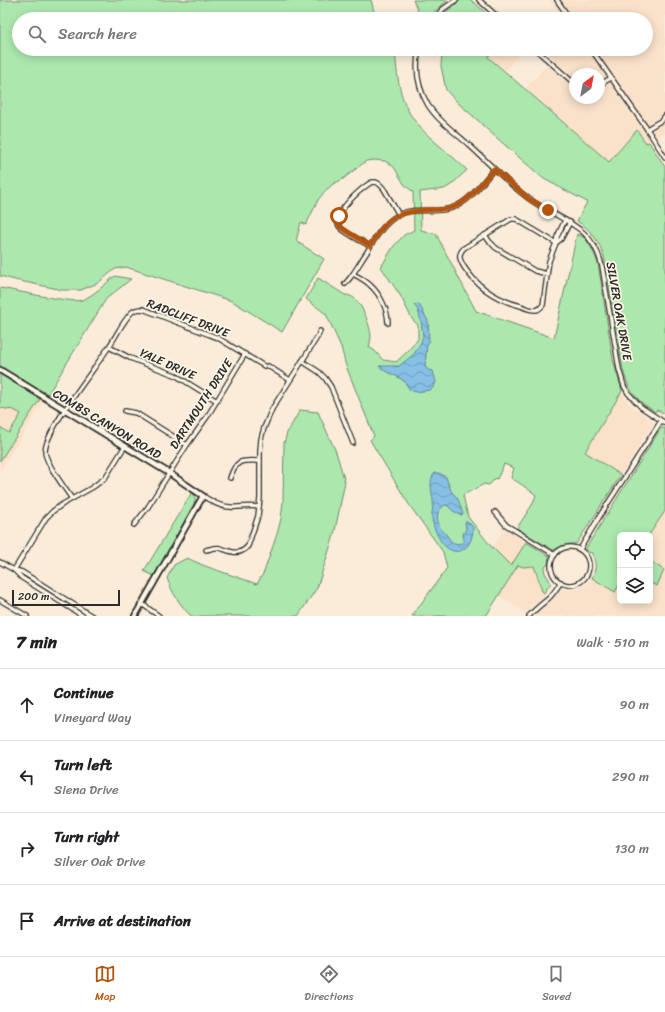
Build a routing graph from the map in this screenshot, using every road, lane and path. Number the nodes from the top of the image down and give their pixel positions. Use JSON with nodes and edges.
{"nodes":[{"id":1,"x":456,"y":0,"type":"edge"},
{"id":2,"x":478,"y":0,"type":"edge"},
{"id":3,"x":557,"y":0,"type":"edge"},
{"id":4,"x":440,"y":12,"type":"edge"},
{"id":5,"x":492,"y":12,"type":"edge"},
{"id":6,"x":565,"y":12,"type":"edge"},
{"id":7,"x":418,"y":56,"type":"edge"},
{"id":8,"x":543,"y":56,"type":"edge"},
{"id":9,"x":596,"y":56,"type":"edge"},
{"id":10,"x":611,"y":78,"type":"junction"},
{"id":11,"x":569,"y":79,"type":"edge"},
{"id":12,"x":605,"y":82,"type":"edge"},
{"id":13,"x":665,"y":116,"type":"edge"},
{"id":14,"x":647,"y":129,"type":"junction"},
{"id":15,"x":665,"y":157,"type":"edge"},
{"id":16,"x":494,"y":169,"type":"junction"},
{"id":17,"x":399,"y":215,"type":"junction"},
{"id":18,"x":565,"y":220,"type":"junction"},
{"id":19,"x":570,"y":222,"type":"junction"},
{"id":20,"x":485,"y":235,"type":"junction"},
{"id":21,"x":556,"y":243,"type":"junction"},
{"id":22,"x":370,"y":246,"type":"junction"},
{"id":23,"x":353,"y":274,"type":"junction"},
{"id":24,"x":547,"y":274,"type":"junction"},
{"id":25,"x":345,"y":284,"type":"dead end"},
{"id":26,"x":388,"y":323,"type":"dead end"},
{"id":27,"x":320,"y":331,"type":"dead end"},
{"id":28,"x":109,"y":347,"type":"junction"},
{"id":29,"x":245,"y":354,"type":"junction"},
{"id":30,"x":302,"y":361,"type":"junction"},
{"id":31,"x":0,"y":370,"type":"edge"},
{"id":32,"x":290,"y":380,"type":"junction"},
{"id":33,"x":217,"y":400,"type":"junction"},
{"id":34,"x":65,"y":410,"type":"junction"},
{"id":35,"x":125,"y":411,"type":"dead end"},
{"id":36,"x":663,"y":422,"type":"edge"},
{"id":37,"x":353,"y":442,"type":"dead end"},
{"id":38,"x":187,"y":445,"type":"junction"},
{"id":39,"x":125,"y":446,"type":"junction"},
{"id":40,"x":260,"y":461,"type":"junction"},
{"id":41,"x":169,"y":473,"type":"junction"},
{"id":42,"x":230,"y":478,"type":"dead end"},
{"id":43,"x":203,"y":496,"type":"junction"},
{"id":44,"x":72,"y":499,"type":"junction"},
{"id":45,"x":259,"y":507,"type":"junction"},
{"id":46,"x":495,"y":512,"type":"dead end"},
{"id":47,"x":134,"y":525,"type":"dead end"},
{"id":48,"x":580,"y":549,"type":"junction"},
{"id":49,"x":206,"y":550,"type":"dead end"},
{"id":50,"x":555,"y":555,"type":"junction"},
{"id":51,"x":0,"y":562,"type":"edge"},
{"id":52,"x":14,"y":570,"type":"junction"},
{"id":53,"x":561,"y":582,"type":"junction"},
{"id":54,"x":1,"y":601,"type":"edge"},
{"id":55,"x":142,"y":604,"type":"junction"},
{"id":56,"x":27,"y":616,"type":"edge"},
{"id":57,"x":83,"y":616,"type":"edge"},
{"id":58,"x":92,"y":616,"type":"edge"},
{"id":59,"x":135,"y":616,"type":"edge"},
{"id":60,"x":159,"y":616,"type":"edge"},
{"id":61,"x":529,"y":616,"type":"edge"}],
"edges":[{"from":1,"to":4,"type":"street"},
{"from":2,"to":5,"type":"street"},
{"from":3,"to":6,"type":"street"},
{"from":7,"to":16,"type":"street","name":"SILVER OAK DRIVE"},
{"from":8,"to":11,"type":"street"},
{"from":9,"to":10,"type":"street"},
{"from":10,"to":12,"type":"street"},
{"from":10,"to":14,"type":"street"},
{"from":13,"to":14,"type":"street"},
{"from":14,"to":15,"type":"street"},
{"from":16,"to":17,"type":"street"},
{"from":16,"to":18,"type":"street","name":"SILVER OAK DRIVE"},
{"from":17,"to":22,"type":"street"},
{"from":17,"to":22,"type":"street"},
{"from":18,"to":19,"type":"street","name":"SILVER OAK DRIVE"},
{"from":18,"to":21,"type":"street"},
{"from":19,"to":21,"type":"street"},
{"from":19,"to":36,"type":"street","name":"SILVER OAK DRIVE"},
{"from":20,"to":21,"type":"street"},
{"from":20,"to":24,"type":"street"},
{"from":20,"to":24,"type":"street"},
{"from":21,"to":24,"type":"street"},
{"from":22,"to":23,"type":"street"},
{"from":23,"to":25,"type":"street"},
{"from":23,"to":26,"type":"street"},
{"from":27,"to":30,"type":"street"},
{"from":28,"to":29,"type":"street","name":"RADCLIFF DRIVE"},
{"from":28,"to":33,"type":"street","name":"YALE DRIVE"},
{"from":28,"to":34,"type":"street"},
{"from":29,"to":32,"type":"street","name":"RADCLIFF DRIVE"},
{"from":29,"to":33,"type":"street","name":"DARTMOUTH DRIVE"},
{"from":30,"to":32,"type":"street"},
{"from":30,"to":37,"type":"street"},
{"from":31,"to":34,"type":"street","name":"COMBS CANYON ROAD"},
{"from":32,"to":40,"type":"street"},
{"from":33,"to":38,"type":"street","name":"DARTMOUTH DRIVE"},
{"from":34,"to":39,"type":"street","name":"COMBS CANYON ROAD"},
{"from":34,"to":44,"type":"street"},
{"from":35,"to":38,"type":"street"},
{"from":36,"to":48,"type":"street"},
{"from":38,"to":41,"type":"street","name":"DARTMOUTH DRIVE"},
{"from":39,"to":41,"type":"street","name":"COMBS CANYON ROAD"},
{"from":39,"to":44,"type":"street"},
{"from":40,"to":42,"type":"street"},
{"from":40,"to":45,"type":"street"},
{"from":41,"to":43,"type":"street","name":"COMBS CANYON ROAD"},
{"from":41,"to":47,"type":"street","name":"DARTMOUTH DRIVE"},
{"from":43,"to":45,"type":"street"},
{"from":43,"to":55,"type":"street"},
{"from":44,"to":52,"type":"street"},
{"from":45,"to":49,"type":"street"},
{"from":46,"to":50,"type":"street"},
{"from":48,"to":50,"type":"street"},
{"from":48,"to":53,"type":"street"},
{"from":50,"to":53,"type":"street"},
{"from":51,"to":52,"type":"street"},
{"from":52,"to":57,"type":"street"},
{"from":52,"to":58,"type":"street"},
{"from":53,"to":61,"type":"street"},
{"from":54,"to":56,"type":"street"},
{"from":55,"to":59,"type":"street"},
{"from":55,"to":60,"type":"street"}]}
